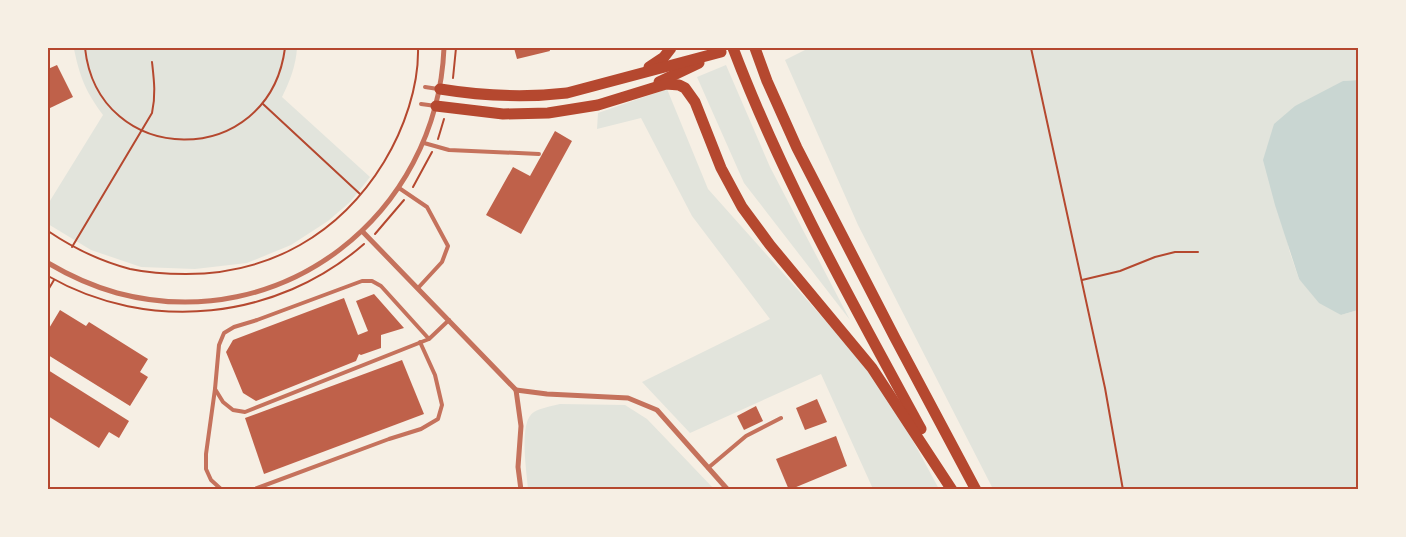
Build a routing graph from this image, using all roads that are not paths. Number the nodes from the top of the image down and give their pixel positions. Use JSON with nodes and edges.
{"nodes":[{"id":1,"x":444,"y":48,"type":"edge"},
{"id":2,"x":671,"y":48,"type":"edge"},
{"id":3,"x":734,"y":48,"type":"edge"},
{"id":4,"x":755,"y":48,"type":"edge"},
{"id":5,"x":698,"y":61,"type":"junction"},
{"id":6,"x":632,"y":76,"type":"junction"},
{"id":7,"x":425,"y":87,"type":"dead end"},
{"id":8,"x":446,"y":90,"type":"junction"},
{"id":9,"x":638,"y":92,"type":"junction"},
{"id":10,"x":420,"y":104,"type":"dead end"},
{"id":11,"x":442,"y":107,"type":"junction"},
{"id":12,"x":424,"y":143,"type":"junction"},
{"id":13,"x":539,"y":154,"type":"dead end"},
{"id":14,"x":399,"y":188,"type":"junction"},
{"id":15,"x":362,"y":231,"type":"junction"},
{"id":16,"x":48,"y":263,"type":"edge"},
{"id":17,"x":418,"y":288,"type":"junction"},
{"id":18,"x":449,"y":320,"type":"junction"},
{"id":19,"x":428,"y":339,"type":"junction"},
{"id":20,"x":420,"y":342,"type":"junction"},
{"id":21,"x":215,"y":389,"type":"junction"},
{"id":22,"x":516,"y":390,"type":"junction"},
{"id":23,"x":781,"y":418,"type":"dead end"},
{"id":24,"x":708,"y":468,"type":"junction"},
{"id":25,"x":222,"y":490,"type":"edge"},
{"id":26,"x":252,"y":490,"type":"edge"},
{"id":27,"x":521,"y":490,"type":"edge"},
{"id":28,"x":728,"y":490,"type":"edge"},
{"id":29,"x":953,"y":490,"type":"edge"},
{"id":30,"x":976,"y":490,"type":"edge"}],
"edges":[{"from":1,"to":8,"type":"street"},
{"from":2,"to":6,"type":"highway"},
{"from":3,"to":5,"type":"highway"},
{"from":3,"to":29,"type":"highway"},
{"from":4,"to":30,"type":"highway"},
{"from":5,"to":6,"type":"highway"},
{"from":5,"to":9,"type":"highway"},
{"from":6,"to":8,"type":"highway"},
{"from":7,"to":8,"type":"lane"},
{"from":8,"to":11,"type":"street"},
{"from":9,"to":11,"type":"highway"},
{"from":9,"to":29,"type":"highway"},
{"from":10,"to":11,"type":"lane"},
{"from":11,"to":12,"type":"street"},
{"from":12,"to":13,"type":"lane"},
{"from":12,"to":14,"type":"street"},
{"from":14,"to":15,"type":"street"},
{"from":14,"to":17,"type":"lane"},
{"from":15,"to":16,"type":"street"},
{"from":15,"to":17,"type":"street"},
{"from":17,"to":18,"type":"street"},
{"from":18,"to":19,"type":"lane"},
{"from":18,"to":22,"type":"street"},
{"from":19,"to":20,"type":"lane"},
{"from":19,"to":21,"type":"lane"},
{"from":20,"to":21,"type":"lane"},
{"from":20,"to":26,"type":"lane"},
{"from":21,"to":25,"type":"lane"},
{"from":22,"to":24,"type":"street"},
{"from":22,"to":27,"type":"street"},
{"from":23,"to":24,"type":"lane"},
{"from":24,"to":28,"type":"street"}]}
